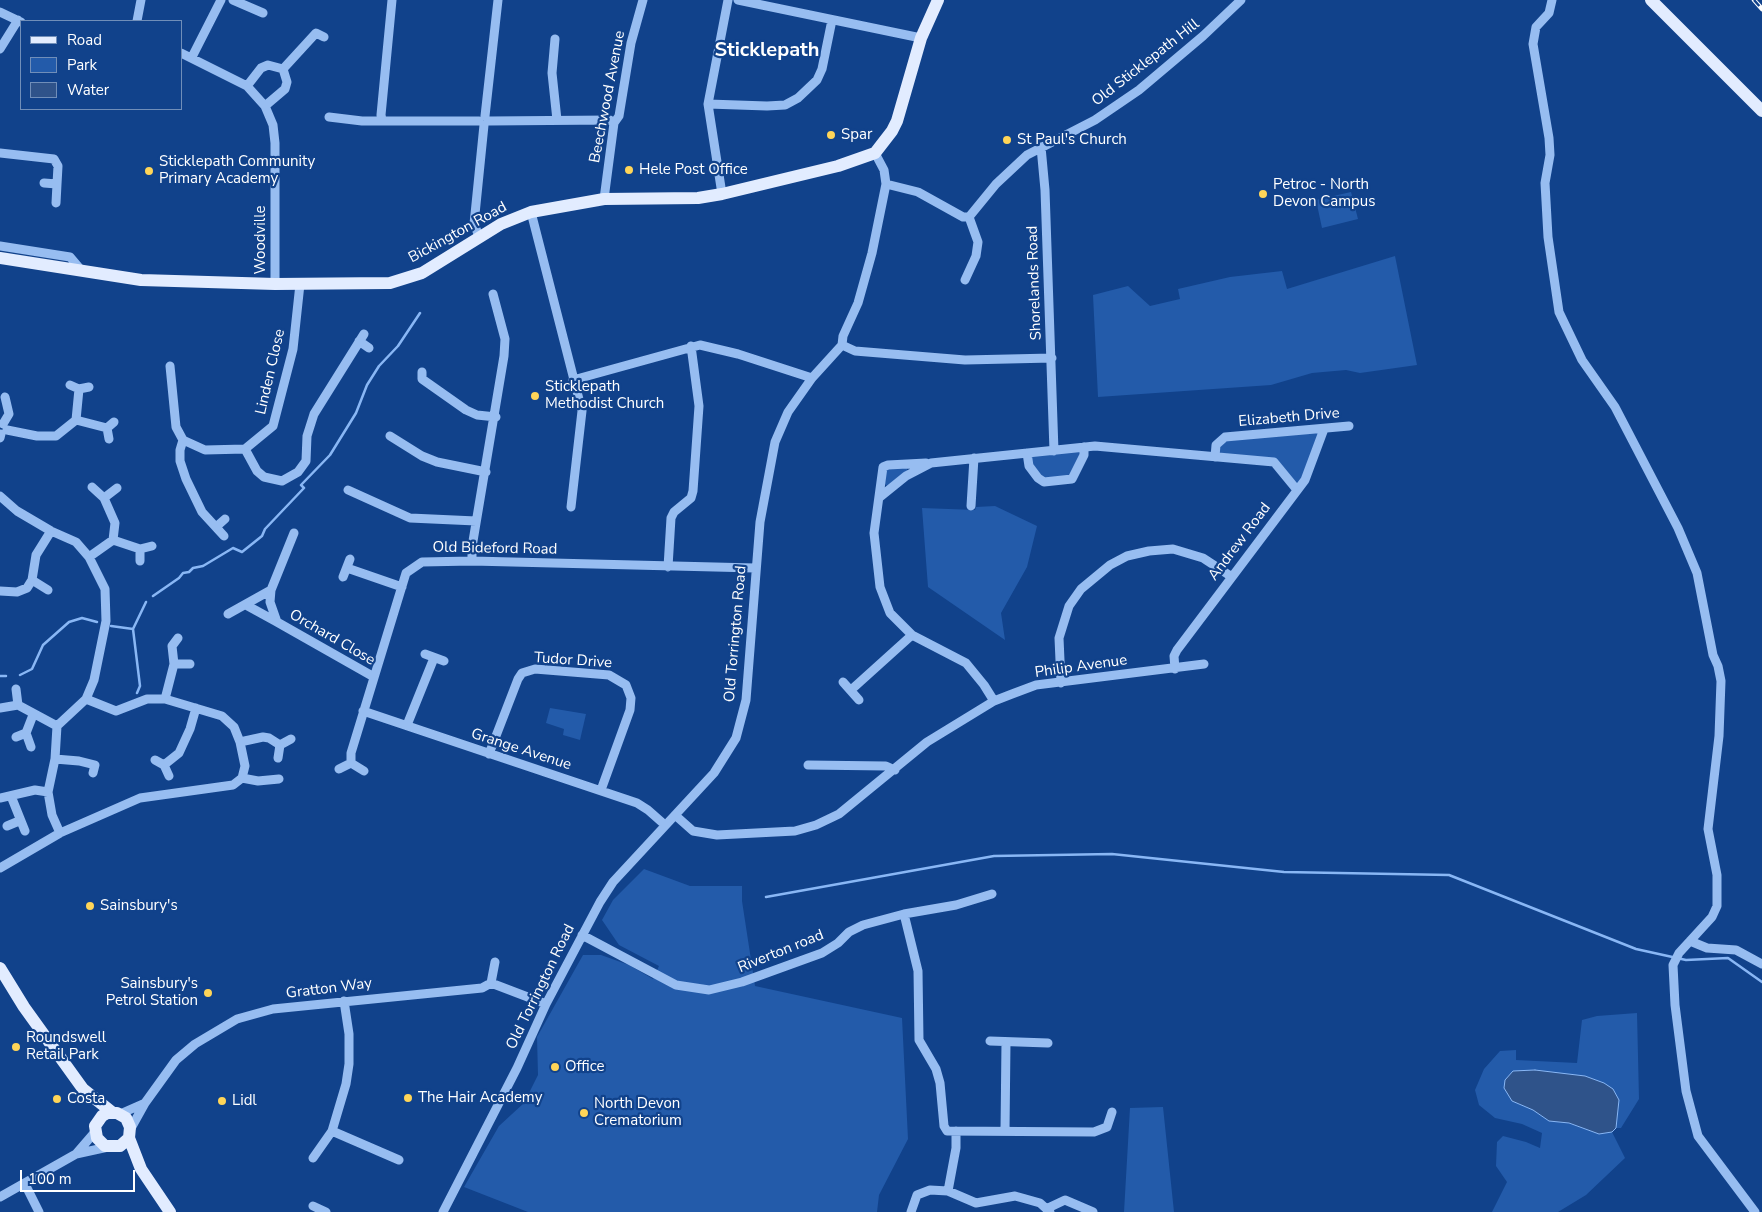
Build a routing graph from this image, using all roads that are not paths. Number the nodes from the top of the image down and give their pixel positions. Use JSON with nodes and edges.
{"nodes":[{"id":1,"x":141,"y":0,"type":"edge"},
{"id":2,"x":221,"y":0,"type":"edge"},
{"id":3,"x":233,"y":0,"type":"edge"},
{"id":4,"x":392,"y":0,"type":"edge"},
{"id":5,"x":498,"y":0,"type":"edge"},
{"id":6,"x":643,"y":0,"type":"edge"},
{"id":7,"x":728,"y":0,"type":"edge"},
{"id":8,"x":738,"y":0,"type":"edge"},
{"id":9,"x":938,"y":0,"type":"edge"},
{"id":10,"x":1241,"y":0,"type":"edge"},
{"id":11,"x":1552,"y":0,"type":"edge"},
{"id":12,"x":1651,"y":0,"type":"edge"},
{"id":13,"x":0,"y":12,"type":"edge"},
{"id":14,"x":262,"y":13,"type":"dead end"},
{"id":15,"x":137,"y":20,"type":"edge"},
{"id":16,"x":832,"y":20,"type":"junction"},
{"id":17,"x":20,"y":21,"type":"edge"},
{"id":18,"x":324,"y":37,"type":"dead end"},
{"id":19,"x":555,"y":38,"type":"dead end"},
{"id":20,"x":921,"y":38,"type":"junction"},
{"id":21,"x":0,"y":49,"type":"edge"},
{"id":22,"x":182,"y":53,"type":"edge"},
{"id":23,"x":192,"y":57,"type":"junction"},
{"id":24,"x":283,"y":69,"type":"junction"},
{"id":25,"x":247,"y":86,"type":"junction"},
{"id":26,"x":708,"y":104,"type":"junction"},
{"id":27,"x":265,"y":106,"type":"junction"},
{"id":28,"x":1762,"y":111,"type":"edge"},
{"id":29,"x":328,"y":117,"type":"dead end"},
{"id":30,"x":617,"y":119,"type":"junction"},
{"id":31,"x":382,"y":120,"type":"junction"},
{"id":32,"x":557,"y":120,"type":"junction"},
{"id":33,"x":485,"y":121,"type":"junction"},
{"id":34,"x":1041,"y":147,"type":"junction"},
{"id":35,"x":0,"y":153,"type":"edge"},
{"id":36,"x":874,"y":153,"type":"junction"},
{"id":37,"x":44,"y":184,"type":"dead end"},
{"id":38,"x":57,"y":184,"type":"junction"},
{"id":39,"x":886,"y":184,"type":"junction"},
{"id":40,"x":722,"y":194,"type":"junction"},
{"id":41,"x":604,"y":199,"type":"junction"},
{"id":42,"x":56,"y":203,"type":"dead end"},
{"id":43,"x":531,"y":212,"type":"junction"},
{"id":44,"x":969,"y":217,"type":"junction"},
{"id":45,"x":479,"y":236,"type":"junction"},
{"id":46,"x":0,"y":246,"type":"edge"},
{"id":47,"x":0,"y":258,"type":"edge"},
{"id":48,"x":80,"y":270,"type":"junction"},
{"id":49,"x":964,"y":280,"type":"dead end"},
{"id":50,"x":275,"y":284,"type":"junction"},
{"id":51,"x":300,"y":284,"type":"junction"},
{"id":52,"x":491,"y":300,"type":"dead end"},
{"id":53,"x":842,"y":345,"type":"junction"},
{"id":54,"x":691,"y":346,"type":"junction"},
{"id":55,"x":369,"y":348,"type":"dead end"},
{"id":56,"x":1052,"y":358,"type":"junction"},
{"id":57,"x":170,"y":366,"type":"dead end"},
{"id":58,"x":419,"y":377,"type":"dead end"},
{"id":59,"x":812,"y":378,"type":"junction"},
{"id":60,"x":573,"y":380,"type":"junction"},
{"id":61,"x":70,"y":385,"type":"dead end"},
{"id":62,"x":6,"y":395,"type":"edge"},
{"id":63,"x":496,"y":417,"type":"junction"},
{"id":64,"x":76,"y":420,"type":"junction"},
{"id":65,"x":1349,"y":426,"type":"dead end"},
{"id":66,"x":1324,"y":429,"type":"junction"},
{"id":67,"x":2,"y":430,"type":"edge"},
{"id":68,"x":388,"y":435,"type":"dead end"},
{"id":69,"x":109,"y":439,"type":"dead end"},
{"id":70,"x":183,"y":440,"type":"junction"},
{"id":71,"x":1084,"y":447,"type":"junction"},
{"id":72,"x":245,"y":449,"type":"junction"},
{"id":73,"x":1054,"y":451,"type":"junction"},
{"id":74,"x":1027,"y":453,"type":"junction"},
{"id":75,"x":1215,"y":457,"type":"junction"},
{"id":76,"x":974,"y":458,"type":"junction"},
{"id":77,"x":931,"y":463,"type":"junction"},
{"id":78,"x":486,"y":472,"type":"junction"},
{"id":79,"x":92,"y":487,"type":"dead end"},
{"id":80,"x":117,"y":488,"type":"dead end"},
{"id":81,"x":348,"y":490,"type":"dead end"},
{"id":82,"x":1297,"y":490,"type":"junction"},
{"id":83,"x":0,"y":496,"type":"edge"},
{"id":84,"x":880,"y":497,"type":"junction"},
{"id":85,"x":104,"y":498,"type":"junction"},
{"id":86,"x":571,"y":506,"type":"dead end"},
{"id":87,"x":971,"y":506,"type":"dead end"},
{"id":88,"x":225,"y":519,"type":"dead end"},
{"id":89,"x":476,"y":521,"type":"junction"},
{"id":90,"x":216,"y":527,"type":"junction"},
{"id":91,"x":51,"y":531,"type":"junction"},
{"id":92,"x":294,"y":533,"type":"dead end"},
{"id":93,"x":224,"y":536,"type":"dead end"},
{"id":94,"x":113,"y":540,"type":"junction"},
{"id":95,"x":152,"y":546,"type":"dead end"},
{"id":96,"x":140,"y":549,"type":"junction"},
{"id":97,"x":89,"y":557,"type":"junction"},
{"id":98,"x":140,"y":561,"type":"dead end"},
{"id":99,"x":472,"y":561,"type":"junction"},
{"id":100,"x":668,"y":567,"type":"junction"},
{"id":101,"x":755,"y":568,"type":"junction"},
{"id":102,"x":343,"y":577,"type":"dead end"},
{"id":103,"x":1232,"y":577,"type":"junction"},
{"id":104,"x":32,"y":580,"type":"junction"},
{"id":105,"x":402,"y":587,"type":"junction"},
{"id":106,"x":48,"y":590,"type":"dead end"},
{"id":107,"x":271,"y":590,"type":"junction"},
{"id":108,"x":0,"y":591,"type":"edge"},
{"id":109,"x":246,"y":606,"type":"junction"},
{"id":110,"x":228,"y":614,"type":"dead end"},
{"id":111,"x":277,"y":622,"type":"junction"},
{"id":112,"x":912,"y":635,"type":"junction"},
{"id":113,"x":178,"y":638,"type":"dead end"},
{"id":114,"x":425,"y":654,"type":"dead end"},
{"id":115,"x":434,"y":658,"type":"junction"},
{"id":116,"x":444,"y":661,"type":"dead end"},
{"id":117,"x":174,"y":664,"type":"junction"},
{"id":118,"x":190,"y":664,"type":"dead end"},
{"id":119,"x":1204,"y":664,"type":"dead end"},
{"id":120,"x":1175,"y":669,"type":"junction"},
{"id":121,"x":374,"y":677,"type":"junction"},
{"id":122,"x":842,"y":682,"type":"dead end"},
{"id":123,"x":1061,"y":682,"type":"junction"},
{"id":124,"x":16,"y":689,"type":"dead end"},
{"id":125,"x":851,"y":690,"type":"junction"},
{"id":126,"x":86,"y":699,"type":"junction"},
{"id":127,"x":164,"y":699,"type":"junction"},
{"id":128,"x":859,"y":700,"type":"dead end"},
{"id":129,"x":994,"y":701,"type":"junction"},
{"id":130,"x":18,"y":705,"type":"junction"},
{"id":131,"x":0,"y":708,"type":"edge"},
{"id":132,"x":196,"y":708,"type":"junction"},
{"id":133,"x":364,"y":711,"type":"junction"},
{"id":134,"x":33,"y":714,"type":"junction"},
{"id":135,"x":407,"y":725,"type":"junction"},
{"id":136,"x":57,"y":726,"type":"junction"},
{"id":137,"x":26,"y":733,"type":"junction"},
{"id":138,"x":16,"y":737,"type":"dead end"},
{"id":139,"x":291,"y":738,"type":"dead end"},
{"id":140,"x":240,"y":742,"type":"junction"},
{"id":141,"x":280,"y":745,"type":"junction"},
{"id":142,"x":31,"y":747,"type":"dead end"},
{"id":143,"x":489,"y":754,"type":"junction"},
{"id":144,"x":278,"y":758,"type":"dead end"},
{"id":145,"x":55,"y":760,"type":"junction"},
{"id":146,"x":155,"y":760,"type":"dead end"},
{"id":147,"x":351,"y":763,"type":"junction"},
{"id":148,"x":96,"y":765,"type":"dead end"},
{"id":149,"x":164,"y":765,"type":"junction"},
{"id":150,"x":808,"y":765,"type":"dead end"},
{"id":151,"x":339,"y":769,"type":"dead end"},
{"id":152,"x":895,"y":770,"type":"junction"},
{"id":153,"x":364,"y":771,"type":"dead end"},
{"id":154,"x":170,"y":776,"type":"dead end"},
{"id":155,"x":242,"y":778,"type":"junction"},
{"id":156,"x":279,"y":779,"type":"dead end"},
{"id":157,"x":600,"y":790,"type":"junction"},
{"id":158,"x":48,"y":792,"type":"junction"},
{"id":159,"x":11,"y":796,"type":"junction"},
{"id":160,"x":0,"y":798,"type":"edge"},
{"id":161,"x":675,"y":815,"type":"junction"},
{"id":162,"x":19,"y":820,"type":"junction"},
{"id":163,"x":665,"y":825,"type":"junction"},
{"id":164,"x":7,"y":826,"type":"dead end"},
{"id":165,"x":25,"y":831,"type":"dead end"},
{"id":166,"x":60,"y":833,"type":"junction"},
{"id":167,"x":1,"y":869,"type":"edge"},
{"id":168,"x":992,"y":894,"type":"dead end"},
{"id":169,"x":904,"y":914,"type":"junction"},
{"id":170,"x":582,"y":935,"type":"junction"},
{"id":171,"x":1690,"y":941,"type":"junction"},
{"id":172,"x":495,"y":962,"type":"dead end"},
{"id":173,"x":1762,"y":964,"type":"edge"},
{"id":174,"x":0,"y":968,"type":"edge"},
{"id":175,"x":491,"y":983,"type":"junction"},
{"id":176,"x":344,"y":1001,"type":"junction"},
{"id":177,"x":546,"y":1004,"type":"junction"},
{"id":178,"x":990,"y":1041,"type":"dead end"},
{"id":179,"x":1006,"y":1042,"type":"junction"},
{"id":180,"x":1048,"y":1043,"type":"dead end"},
{"id":181,"x":83,"y":1089,"type":"junction"},
{"id":182,"x":145,"y":1103,"type":"junction"},
{"id":183,"x":1112,"y":1112,"type":"dead end"},
{"id":184,"x":117,"y":1114,"type":"junction"},
{"id":185,"x":95,"y":1129,"type":"junction"},
{"id":186,"x":332,"y":1131,"type":"junction"},
{"id":187,"x":956,"y":1131,"type":"junction"},
{"id":188,"x":1005,"y":1131,"type":"junction"},
{"id":189,"x":129,"y":1134,"type":"junction"},
{"id":190,"x":112,"y":1147,"type":"junction"},
{"id":191,"x":76,"y":1154,"type":"junction"},
{"id":192,"x":313,"y":1158,"type":"dead end"},
{"id":193,"x":399,"y":1160,"type":"dead end"},
{"id":194,"x":141,"y":1169,"type":"junction"},
{"id":195,"x":25,"y":1184,"type":"junction"},
{"id":196,"x":948,"y":1191,"type":"junction"},
{"id":197,"x":0,"y":1197,"type":"edge"},
{"id":198,"x":313,"y":1206,"type":"dead end"},
{"id":199,"x":1049,"y":1210,"type":"edge"},
{"id":200,"x":39,"y":1212,"type":"edge"},
{"id":201,"x":170,"y":1212,"type":"edge"},
{"id":202,"x":326,"y":1212,"type":"edge"},
{"id":203,"x":443,"y":1212,"type":"edge"},
{"id":204,"x":911,"y":1212,"type":"edge"},
{"id":205,"x":1093,"y":1212,"type":"edge"},
{"id":206,"x":1756,"y":1212,"type":"edge"}],
"edges":[{"from":1,"to":15,"type":"street"},
{"from":2,"to":23,"type":"street"},
{"from":3,"to":14,"type":"street"},
{"from":4,"to":31,"type":"street"},
{"from":5,"to":33,"type":"street"},
{"from":6,"to":30,"type":"street","name":"Beechwood Avenue"},
{"from":7,"to":26,"type":"street"},
{"from":8,"to":16,"type":"street"},
{"from":9,"to":20,"type":"main road"},
{"from":10,"to":34,"type":"street","name":"Old Sticklepath Hill"},
{"from":11,"to":171,"type":"street"},
{"from":12,"to":28,"type":"main road"},
{"from":13,"to":17,"type":"street"},
{"from":16,"to":20,"type":"street"},
{"from":16,"to":26,"type":"street"},
{"from":17,"to":21,"type":"street"},
{"from":18,"to":24,"type":"street"},
{"from":19,"to":32,"type":"street"},
{"from":20,"to":36,"type":"main road"},
{"from":22,"to":23,"type":"street","name":"Woodville"},
{"from":23,"to":25,"type":"street","name":"Woodville"},
{"from":24,"to":25,"type":"street"},
{"from":24,"to":27,"type":"street"},
{"from":25,"to":27,"type":"street","name":"Woodville"},
{"from":26,"to":40,"type":"street"},
{"from":27,"to":50,"type":"street","name":"Woodville"},
{"from":29,"to":31,"type":"street"},
{"from":30,"to":32,"type":"street"},
{"from":30,"to":41,"type":"street","name":"Beechwood Avenue"},
{"from":31,"to":33,"type":"street"},
{"from":32,"to":33,"type":"street"},
{"from":33,"to":45,"type":"street"},
{"from":34,"to":44,"type":"street","name":"Old Sticklepath Hill"},
{"from":34,"to":56,"type":"street","name":"Shorelands Road"},
{"from":35,"to":38,"type":"street"},
{"from":36,"to":39,"type":"street","name":"Old Torrington Road"},
{"from":36,"to":40,"type":"main road","name":"Bickington Road"},
{"from":37,"to":38,"type":"street"},
{"from":38,"to":42,"type":"street"},
{"from":39,"to":44,"type":"street"},
{"from":39,"to":53,"type":"street","name":"Old Torrington Road"},
{"from":40,"to":41,"type":"main road","name":"Bickington Road"},
{"from":41,"to":43,"type":"main road","name":"Bickington Road"},
{"from":43,"to":45,"type":"main road","name":"Bickington Road"},
{"from":43,"to":60,"type":"street"},
{"from":44,"to":49,"type":"street"},
{"from":45,"to":51,"type":"main road","name":"Bickington Road"},
{"from":46,"to":48,"type":"street","name":"Bickington Road"},
{"from":47,"to":48,"type":"main road","name":"Bickington Road"},
{"from":48,"to":50,"type":"main road","name":"Bickington Road"},
{"from":50,"to":51,"type":"main road","name":"Bickington Road"},
{"from":51,"to":72,"type":"street","name":"Linden Close"},
{"from":52,"to":63,"type":"street"},
{"from":53,"to":56,"type":"street","name":"Shorelands Road"},
{"from":53,"to":59,"type":"street","name":"Old Torrington Road"},
{"from":54,"to":59,"type":"street"},
{"from":54,"to":60,"type":"street"},
{"from":54,"to":100,"type":"street"},
{"from":55,"to":72,"type":"street"},
{"from":56,"to":73,"type":"street"},
{"from":57,"to":70,"type":"street"},
{"from":58,"to":63,"type":"street"},
{"from":59,"to":101,"type":"street","name":"Old Torrington Road"},
{"from":60,"to":86,"type":"street"},
{"from":61,"to":64,"type":"street"},
{"from":62,"to":67,"type":"street"},
{"from":63,"to":78,"type":"street"},
{"from":64,"to":67,"type":"street"},
{"from":64,"to":69,"type":"street"},
{"from":65,"to":66,"type":"street","name":"Elizabeth Drive"},
{"from":66,"to":75,"type":"street","name":"Elizabeth Drive"},
{"from":66,"to":82,"type":"street","name":"Andrew Road"},
{"from":68,"to":78,"type":"street"},
{"from":70,"to":72,"type":"street"},
{"from":70,"to":90,"type":"street"},
{"from":71,"to":73,"type":"street"},
{"from":71,"to":74,"type":"street"},
{"from":71,"to":75,"type":"street"},
{"from":73,"to":74,"type":"street"},
{"from":74,"to":76,"type":"street"},
{"from":75,"to":82,"type":"street"},
{"from":76,"to":77,"type":"street"},
{"from":76,"to":87,"type":"street"},
{"from":77,"to":84,"type":"street"},
{"from":77,"to":84,"type":"street"},
{"from":78,"to":89,"type":"street"},
{"from":79,"to":85,"type":"street"},
{"from":80,"to":85,"type":"street"},
{"from":81,"to":89,"type":"street"},
{"from":82,"to":103,"type":"street","name":"Andrew Road"},
{"from":83,"to":91,"type":"street"},
{"from":84,"to":112,"type":"street"},
{"from":85,"to":94,"type":"street"},
{"from":88,"to":90,"type":"street"},
{"from":89,"to":99,"type":"street"},
{"from":90,"to":93,"type":"street"},
{"from":91,"to":97,"type":"street"},
{"from":91,"to":104,"type":"street"},
{"from":92,"to":107,"type":"street","name":"Orchard Close"},
{"from":94,"to":96,"type":"street"},
{"from":94,"to":97,"type":"street"},
{"from":95,"to":96,"type":"street"},
{"from":96,"to":98,"type":"street"},
{"from":97,"to":126,"type":"street"},
{"from":99,"to":100,"type":"street","name":"Old Bideford Road"},
{"from":99,"to":105,"type":"street","name":"Old Bideford Road"},
{"from":100,"to":101,"type":"street","name":"Old Bideford Road"},
{"from":101,"to":161,"type":"street","name":"Old Torrington Road"},
{"from":102,"to":105,"type":"street"},
{"from":103,"to":120,"type":"street","name":"Andrew Road"},
{"from":103,"to":123,"type":"street"},
{"from":104,"to":106,"type":"street"},
{"from":104,"to":108,"type":"street"},
{"from":105,"to":121,"type":"street","name":"Old Bideford Road"},
{"from":107,"to":109,"type":"street"},
{"from":107,"to":111,"type":"street","name":"Orchard Close"},
{"from":109,"to":110,"type":"street"},
{"from":109,"to":111,"type":"street","name":"Orchard Close"},
{"from":111,"to":121,"type":"street","name":"Orchard Close"},
{"from":112,"to":125,"type":"street"},
{"from":112,"to":129,"type":"street"},
{"from":113,"to":117,"type":"street"},
{"from":114,"to":115,"type":"street"},
{"from":115,"to":116,"type":"street"},
{"from":115,"to":135,"type":"street"},
{"from":117,"to":118,"type":"street"},
{"from":117,"to":127,"type":"street"},
{"from":119,"to":120,"type":"street","name":"Philip Avenue"},
{"from":120,"to":123,"type":"street","name":"Philip Avenue"},
{"from":121,"to":133,"type":"street","name":"Old Bideford Road"},
{"from":122,"to":125,"type":"street"},
{"from":123,"to":129,"type":"street","name":"Philip Avenue"},
{"from":124,"to":130,"type":"street"},
{"from":125,"to":128,"type":"street"},
{"from":126,"to":127,"type":"street"},
{"from":126,"to":136,"type":"street"},
{"from":127,"to":132,"type":"street"},
{"from":129,"to":152,"type":"street","name":"Philip Avenue"},
{"from":130,"to":131,"type":"street"},
{"from":130,"to":134,"type":"street"},
{"from":132,"to":140,"type":"street"},
{"from":132,"to":149,"type":"street"},
{"from":133,"to":135,"type":"street","name":"Grange Avenue"},
{"from":133,"to":147,"type":"street","name":"Old Bideford Road"},
{"from":134,"to":136,"type":"street"},
{"from":134,"to":137,"type":"street"},
{"from":135,"to":143,"type":"street","name":"Grange Avenue"},
{"from":136,"to":145,"type":"street"},
{"from":137,"to":138,"type":"street"},
{"from":137,"to":142,"type":"street"},
{"from":139,"to":141,"type":"street"},
{"from":140,"to":141,"type":"street"},
{"from":140,"to":155,"type":"street"},
{"from":141,"to":144,"type":"street"},
{"from":143,"to":157,"type":"street","name":"Grange Avenue"},
{"from":143,"to":157,"type":"street","name":"Tudor Drive"},
{"from":145,"to":148,"type":"street"},
{"from":145,"to":158,"type":"street"},
{"from":146,"to":149,"type":"street"},
{"from":147,"to":151,"type":"street"},
{"from":147,"to":153,"type":"street"},
{"from":149,"to":154,"type":"street"},
{"from":150,"to":152,"type":"street"},
{"from":152,"to":161,"type":"street","name":"Philip Avenue"},
{"from":155,"to":156,"type":"street"},
{"from":155,"to":166,"type":"street"},
{"from":157,"to":163,"type":"street","name":"Grange Avenue"},
{"from":158,"to":159,"type":"street"},
{"from":158,"to":166,"type":"street"},
{"from":159,"to":160,"type":"street"},
{"from":159,"to":162,"type":"street"},
{"from":161,"to":163,"type":"street","name":"Old Torrington Road"},
{"from":162,"to":164,"type":"street"},
{"from":162,"to":165,"type":"street"},
{"from":163,"to":170,"type":"street","name":"Old Torrington Road"},
{"from":166,"to":167,"type":"street"},
{"from":168,"to":169,"type":"street","name":"Riverton road"},
{"from":169,"to":170,"type":"street","name":"Riverton road"},
{"from":169,"to":187,"type":"street"},
{"from":170,"to":177,"type":"street","name":"Old Torrington Road"},
{"from":171,"to":173,"type":"street"},
{"from":171,"to":206,"type":"street"},
{"from":172,"to":175,"type":"street"},
{"from":174,"to":181,"type":"main road"},
{"from":175,"to":176,"type":"street","name":"Gratton Way"},
{"from":175,"to":177,"type":"street"},
{"from":176,"to":182,"type":"street","name":"Gratton Way"},
{"from":176,"to":186,"type":"street"},
{"from":177,"to":203,"type":"street","name":"Old Torrington Road"},
{"from":178,"to":179,"type":"street"},
{"from":179,"to":180,"type":"street"},
{"from":179,"to":188,"type":"street"},
{"from":181,"to":184,"type":"main road"},
{"from":181,"to":185,"type":"main road"},
{"from":182,"to":184,"type":"street"},
{"from":182,"to":189,"type":"street","name":"Gratton Way"},
{"from":183,"to":188,"type":"street"},
{"from":184,"to":185,"type":"main road"},
{"from":184,"to":189,"type":"main road"},
{"from":185,"to":190,"type":"main road"},
{"from":185,"to":191,"type":"street"},
{"from":186,"to":192,"type":"street"},
{"from":186,"to":193,"type":"street"},
{"from":187,"to":188,"type":"street"},
{"from":187,"to":196,"type":"street"},
{"from":189,"to":190,"type":"main road"},
{"from":189,"to":194,"type":"main road"},
{"from":190,"to":191,"type":"street"},
{"from":190,"to":194,"type":"main road"},
{"from":191,"to":195,"type":"street"},
{"from":194,"to":201,"type":"main road"},
{"from":195,"to":197,"type":"street"},
{"from":195,"to":200,"type":"street"},
{"from":196,"to":199,"type":"street"},
{"from":196,"to":204,"type":"street"},
{"from":198,"to":202,"type":"street"},
{"from":199,"to":205,"type":"street"}]}
